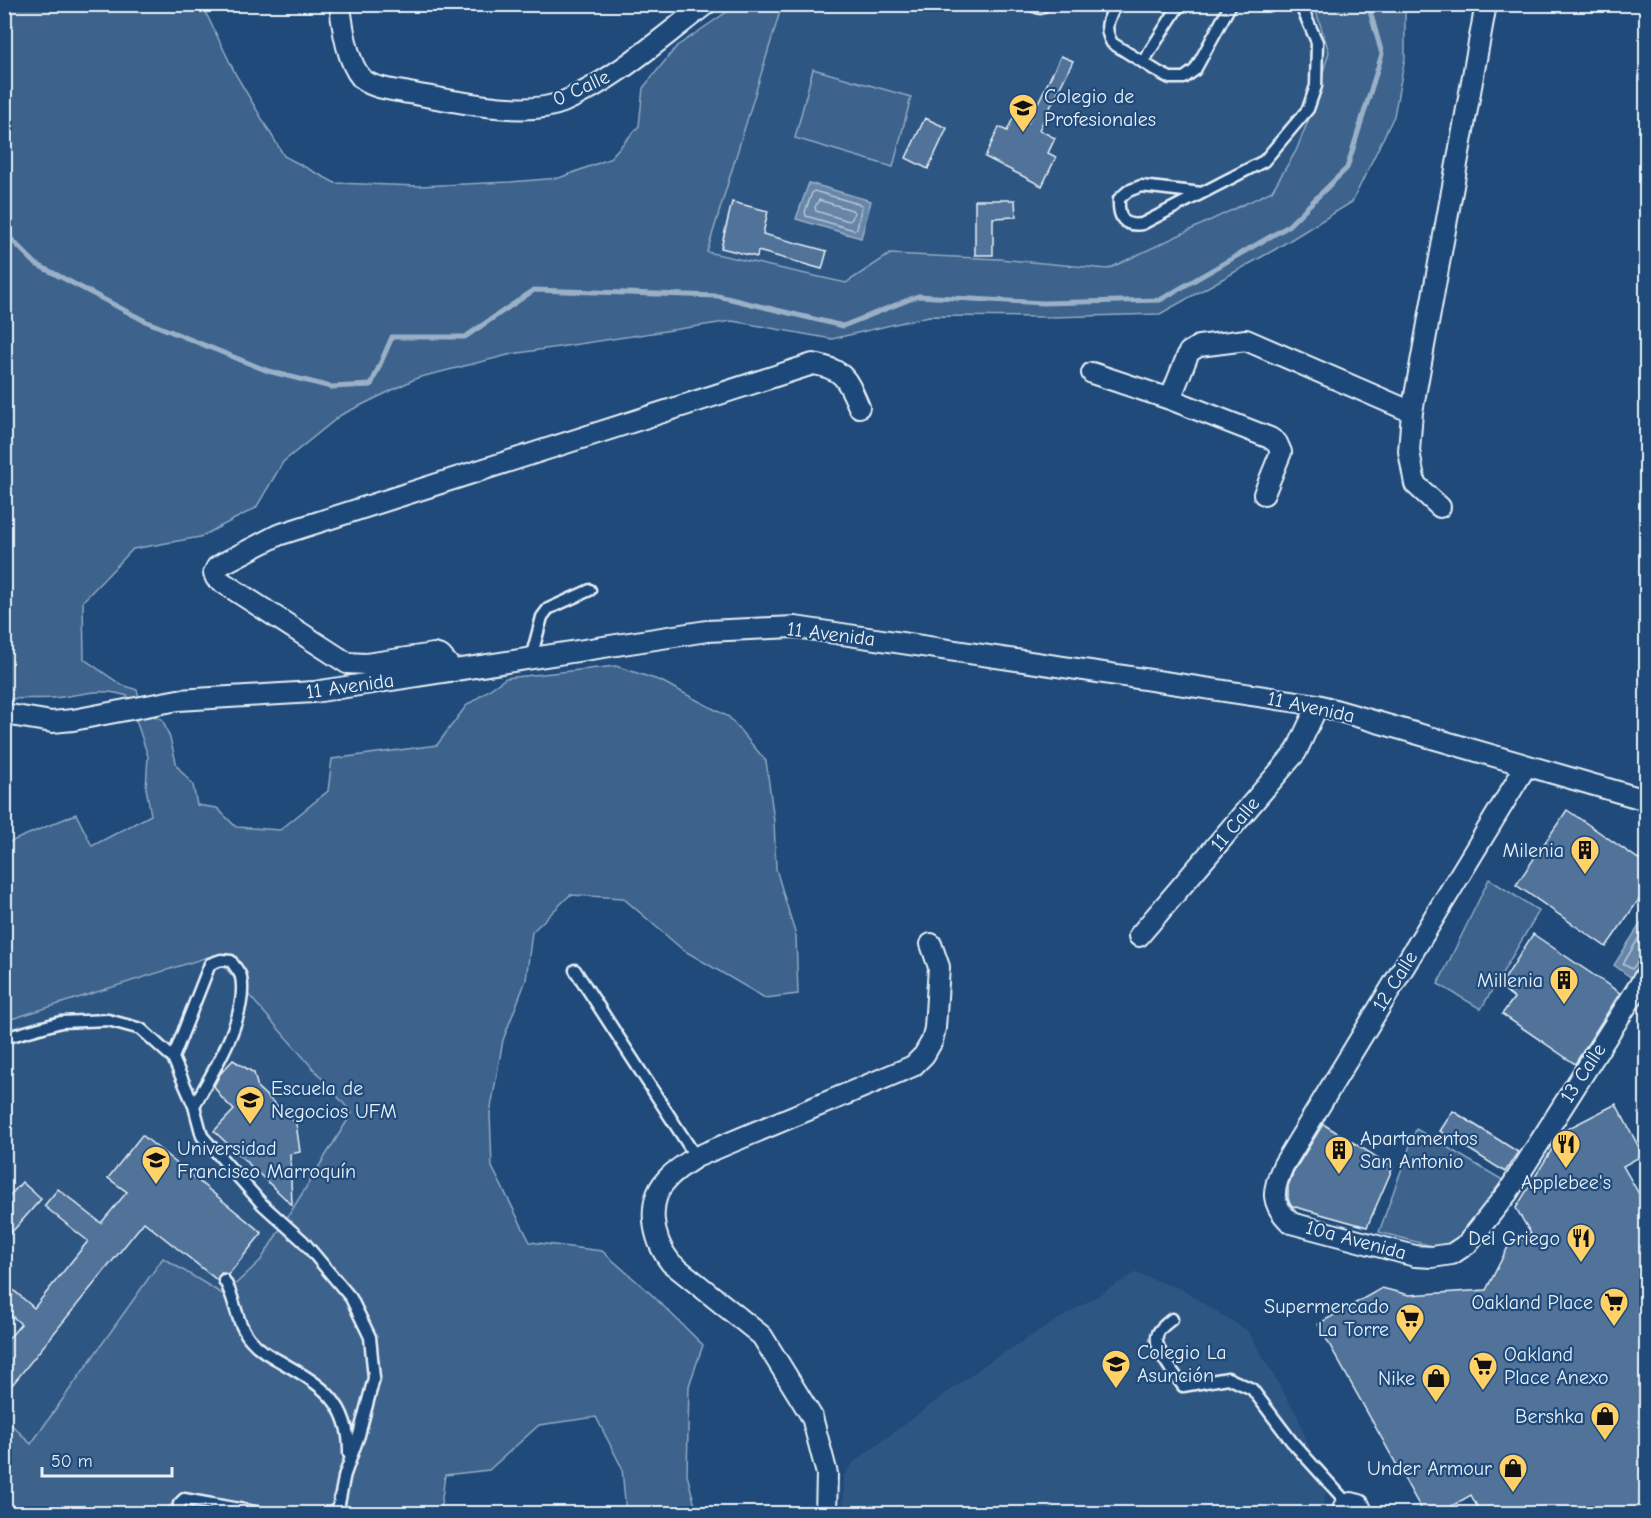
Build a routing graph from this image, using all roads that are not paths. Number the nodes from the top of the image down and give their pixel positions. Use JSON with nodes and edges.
{"nodes":[{"id":1,"x":340,"y":4,"type":"edge"},
{"id":2,"x":706,"y":4,"type":"edge"},
{"id":3,"x":1029,"y":4,"type":"edge"},
{"id":4,"x":1046,"y":4,"type":"edge"},
{"id":5,"x":1117,"y":4,"type":"edge"},
{"id":6,"x":1180,"y":4,"type":"edge"},
{"id":7,"x":1231,"y":4,"type":"edge"},
{"id":8,"x":1300,"y":4,"type":"edge"},
{"id":9,"x":1486,"y":4,"type":"edge"},
{"id":10,"x":1143,"y":62,"type":"junction"},
{"id":11,"x":1202,"y":193,"type":"junction"},
{"id":12,"x":1092,"y":373,"type":"dead end"},
{"id":13,"x":1170,"y":399,"type":"junction"},
{"id":14,"x":859,"y":407,"type":"dead end"},
{"id":15,"x":1412,"y":412,"type":"junction"},
{"id":16,"x":1264,"y":494,"type":"dead end"},
{"id":17,"x":1440,"y":507,"type":"dead end"},
{"id":18,"x":590,"y":590,"type":"dead end"},
{"id":19,"x":531,"y":658,"type":"junction"},
{"id":20,"x":454,"y":671,"type":"junction"},
{"id":21,"x":1318,"y":705,"type":"junction"},
{"id":22,"x":4,"y":714,"type":"edge"},
{"id":23,"x":1526,"y":766,"type":"junction"},
{"id":24,"x":1647,"y":800,"type":"edge"},
{"id":25,"x":1139,"y":936,"type":"dead end"},
{"id":26,"x":931,"y":944,"type":"dead end"},
{"id":27,"x":575,"y":970,"type":"dead end"},
{"id":28,"x":1647,"y":975,"type":"edge"},
{"id":29,"x":4,"y":1038,"type":"edge"},
{"id":30,"x":173,"y":1058,"type":"junction"},
{"id":31,"x":194,"y":1106,"type":"junction"},
{"id":32,"x":696,"y":1156,"type":"junction"},
{"id":33,"x":1274,"y":1199,"type":"joint"},
{"id":34,"x":1452,"y":1254,"type":"joint"},
{"id":35,"x":224,"y":1280,"type":"dead end"},
{"id":36,"x":1172,"y":1319,"type":"dead end"},
{"id":37,"x":344,"y":1477,"type":"junction"},
{"id":38,"x":1351,"y":1510,"type":"edge"},
{"id":39,"x":178,"y":1514,"type":"edge"},
{"id":40,"x":267,"y":1514,"type":"edge"},
{"id":41,"x":337,"y":1514,"type":"edge"},
{"id":42,"x":826,"y":1514,"type":"edge"}],
"edges":[{"from":1,"to":2,"type":"street","name":"0 Calle"},
{"from":3,"to":4,"type":"lane"},
{"from":5,"to":10,"type":"lane"},
{"from":6,"to":10,"type":"lane"},
{"from":7,"to":10,"type":"lane"},
{"from":8,"to":11,"type":"lane"},
{"from":9,"to":15,"type":"street"},
{"from":11,"to":11,"type":"lane"},
{"from":12,"to":13,"type":"street"},
{"from":13,"to":15,"type":"street"},
{"from":13,"to":16,"type":"street"},
{"from":14,"to":20,"type":"street"},
{"from":15,"to":17,"type":"street"},
{"from":18,"to":19,"type":"lane"},
{"from":19,"to":20,"type":"street","name":"11 Avenida"},
{"from":19,"to":21,"type":"street","name":"11 Avenida"},
{"from":20,"to":22,"type":"street","name":"11 Avenida"},
{"from":21,"to":23,"type":"street","name":"11 Avenida"},
{"from":21,"to":25,"type":"street","name":"11 Calle"},
{"from":23,"to":24,"type":"street","name":"11 Avenida"},
{"from":23,"to":33,"type":"street","name":"12 Calle"},
{"from":26,"to":32,"type":"street"},
{"from":27,"to":32,"type":"lane"},
{"from":28,"to":34,"type":"street","name":"13 Calle"},
{"from":29,"to":30,"type":"lane"},
{"from":30,"to":31,"type":"lane"},
{"from":30,"to":31,"type":"lane"},
{"from":31,"to":37,"type":"lane"},
{"from":32,"to":42,"type":"street"},
{"from":33,"to":34,"type":"street","name":"10a Avenida"},
{"from":35,"to":37,"type":"lane"},
{"from":36,"to":38,"type":"lane"},
{"from":37,"to":41,"type":"lane"},
{"from":39,"to":40,"type":"lane"}]}
